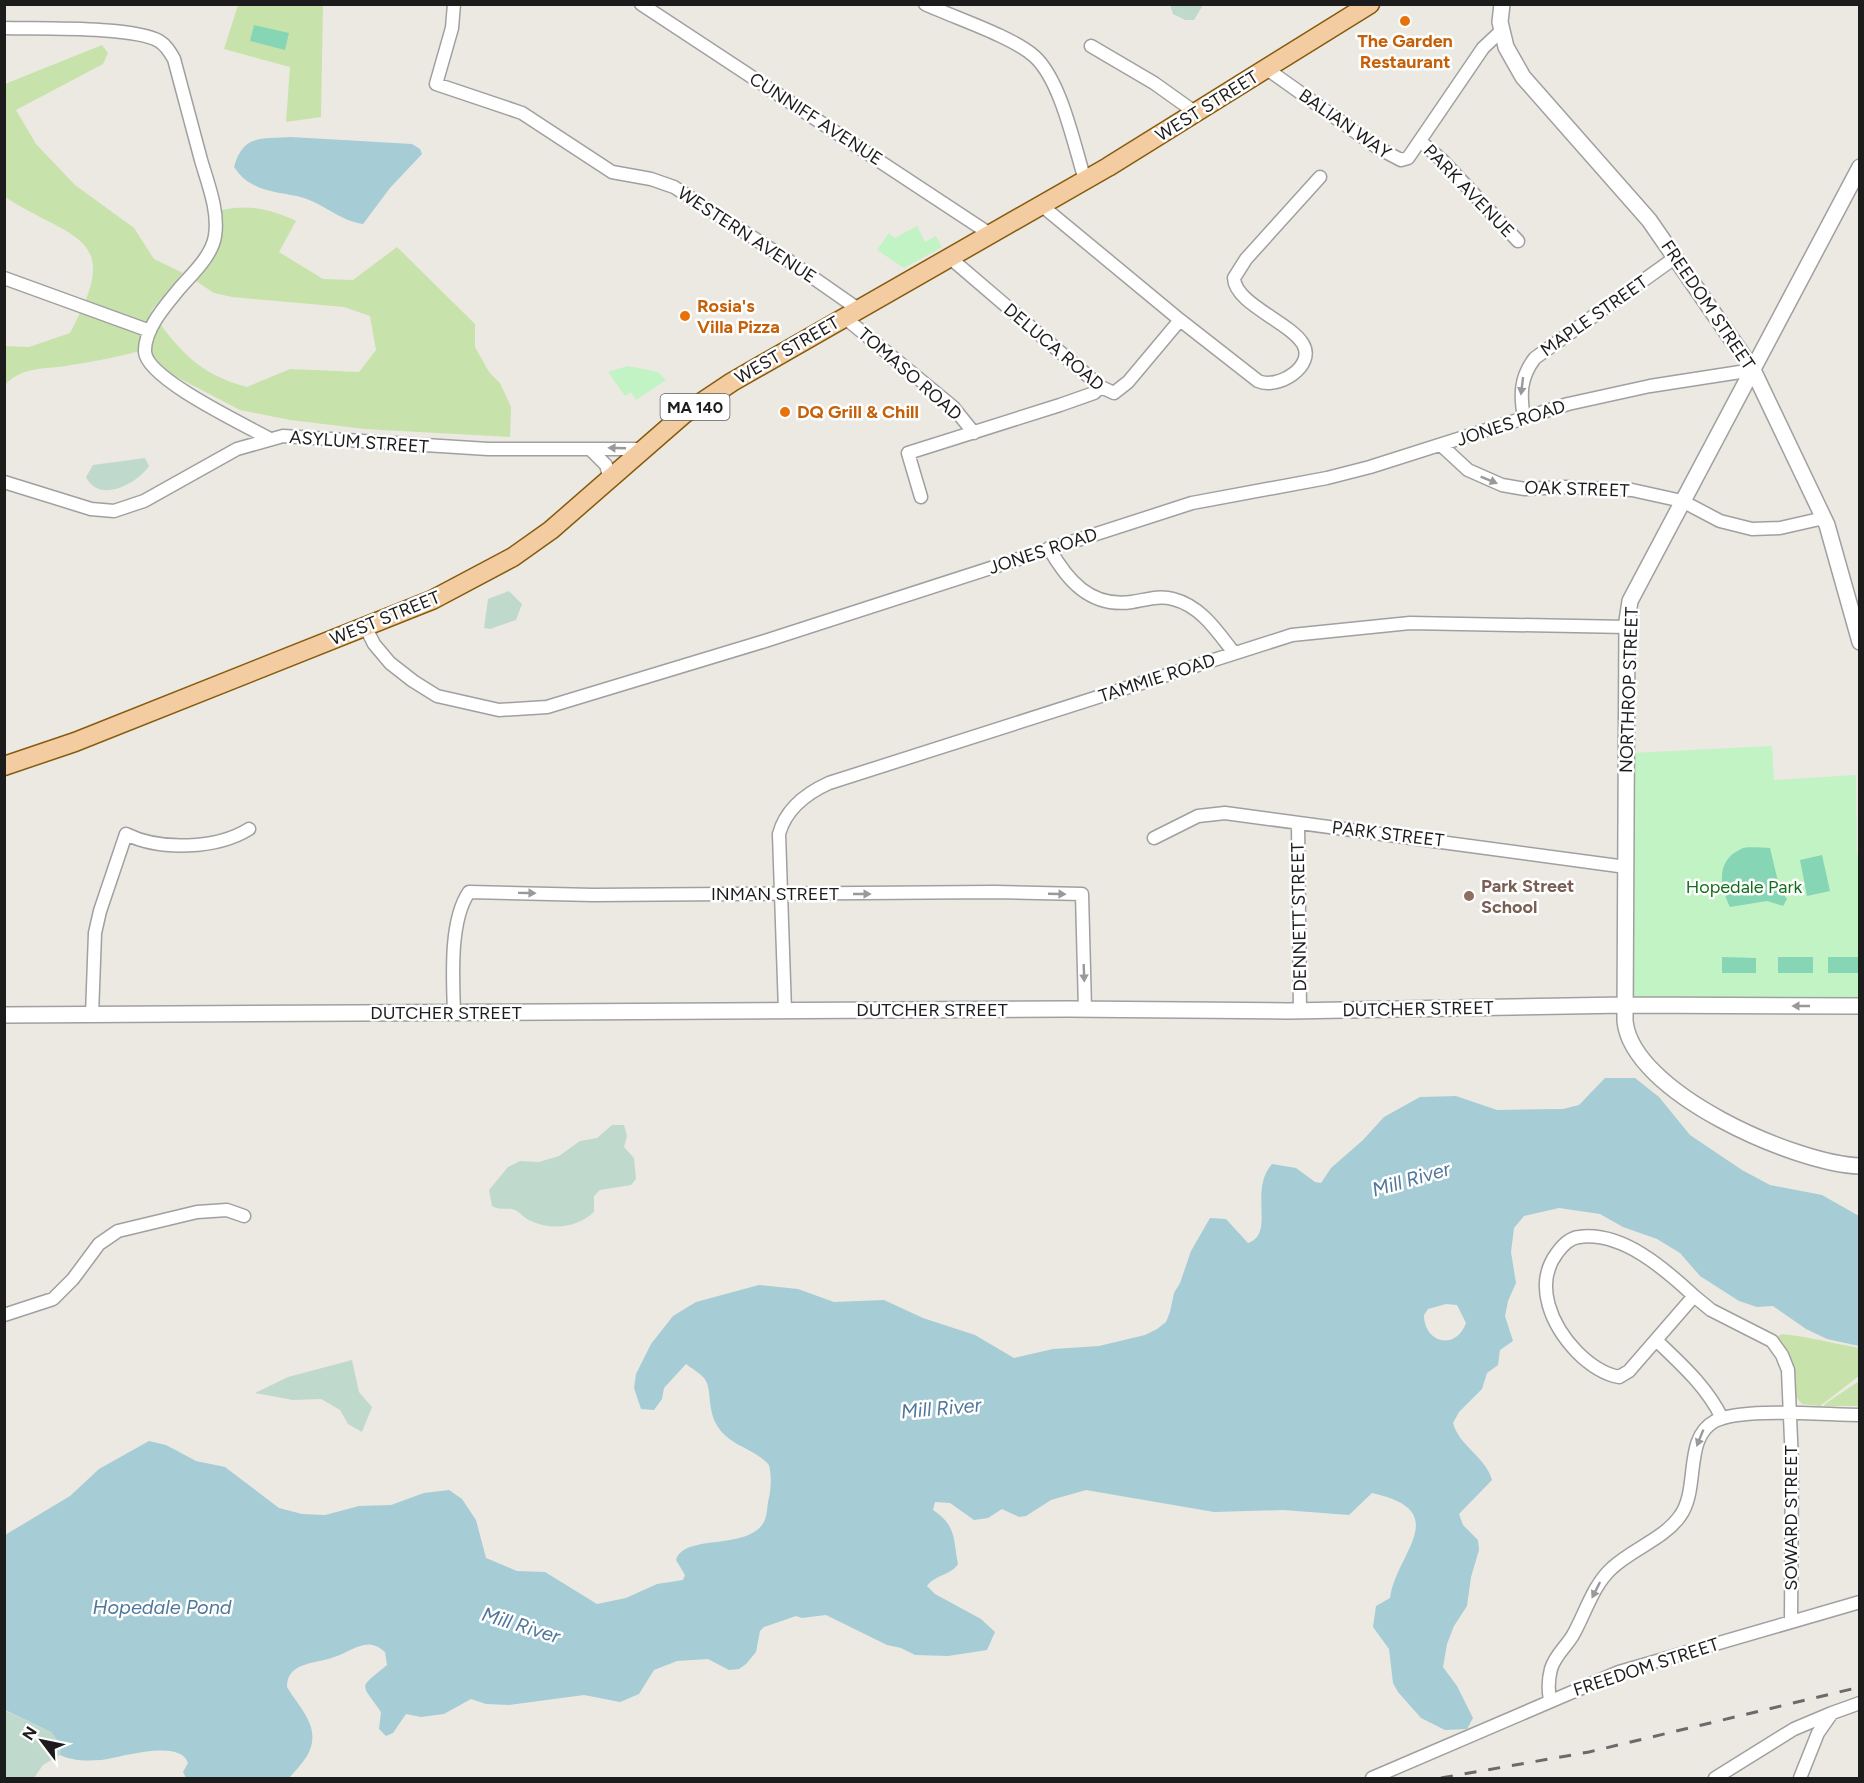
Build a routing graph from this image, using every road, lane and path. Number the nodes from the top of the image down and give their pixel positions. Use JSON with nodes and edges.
{"nodes":[{"id":1,"x":454,"y":4,"type":"edge"},
{"id":2,"x":642,"y":4,"type":"edge"},
{"id":3,"x":925,"y":4,"type":"edge"},
{"id":4,"x":1370,"y":4,"type":"edge"},
{"id":5,"x":1502,"y":4,"type":"edge"},
{"id":6,"x":4,"y":28,"type":"edge"},
{"id":7,"x":1502,"y":31,"type":"junction"},
{"id":8,"x":1091,"y":46,"type":"dead end"},
{"id":9,"x":1268,"y":69,"type":"junction"},
{"id":10,"x":1196,"y":113,"type":"junction"},
{"id":11,"x":1420,"y":141,"type":"junction"},
{"id":12,"x":1860,"y":167,"type":"edge"},
{"id":13,"x":1320,"y":177,"type":"dead end"},
{"id":14,"x":1085,"y":180,"type":"junction"},
{"id":15,"x":1041,"y":205,"type":"junction"},
{"id":16,"x":990,"y":234,"type":"junction"},
{"id":17,"x":1518,"y":241,"type":"dead end"},
{"id":18,"x":949,"y":257,"type":"junction"},
{"id":19,"x":1676,"y":257,"type":"junction"},
{"id":20,"x":4,"y":278,"type":"edge"},
{"id":21,"x":851,"y":313,"type":"junction"},
{"id":22,"x":1180,"y":320,"type":"junction"},
{"id":23,"x":150,"y":331,"type":"junction"},
{"id":24,"x":1753,"y":370,"type":"junction"},
{"id":25,"x":1101,"y":387,"type":"junction"},
{"id":26,"x":1524,"y":418,"type":"junction"},
{"id":27,"x":974,"y":434,"type":"junction"},
{"id":28,"x":270,"y":439,"type":"junction"},
{"id":29,"x":1442,"y":446,"type":"junction"},
{"id":30,"x":591,"y":449,"type":"junction"},
{"id":31,"x":643,"y":449,"type":"junction"},
{"id":32,"x":610,"y":479,"type":"junction"},
{"id":33,"x":4,"y":482,"type":"edge"},
{"id":34,"x":921,"y":497,"type":"dead end"},
{"id":35,"x":1682,"y":501,"type":"junction"},
{"id":36,"x":1824,"y":518,"type":"junction"},
{"id":37,"x":1049,"y":548,"type":"junction"},
{"id":38,"x":365,"y":626,"type":"junction"},
{"id":39,"x":1627,"y":627,"type":"junction"},
{"id":40,"x":1860,"y":642,"type":"edge"},
{"id":41,"x":1234,"y":653,"type":"junction"},
{"id":42,"x":4,"y":766,"type":"edge"},
{"id":43,"x":1298,"y":823,"type":"junction"},
{"id":44,"x":249,"y":829,"type":"dead end"},
{"id":45,"x":1154,"y":838,"type":"dead end"},
{"id":46,"x":1626,"y":867,"type":"junction"},
{"id":47,"x":782,"y":893,"type":"junction"},
{"id":48,"x":1625,"y":1005,"type":"junction"},
{"id":49,"x":1860,"y":1006,"type":"edge"},
{"id":50,"x":1085,"y":1009,"type":"junction"},
{"id":51,"x":785,"y":1011,"type":"junction"},
{"id":52,"x":1300,"y":1011,"type":"junction"},
{"id":53,"x":454,"y":1013,"type":"junction"},
{"id":54,"x":4,"y":1015,"type":"edge"},
{"id":55,"x":92,"y":1015,"type":"junction"},
{"id":56,"x":1860,"y":1166,"type":"edge"},
{"id":57,"x":244,"y":1216,"type":"dead end"},
{"id":58,"x":1694,"y":1296,"type":"junction"},
{"id":59,"x":4,"y":1315,"type":"edge"},
{"id":60,"x":1656,"y":1340,"type":"junction"},
{"id":61,"x":1791,"y":1414,"type":"junction"},
{"id":62,"x":1860,"y":1415,"type":"edge"},
{"id":63,"x":1722,"y":1418,"type":"junction"},
{"id":64,"x":1860,"y":1602,"type":"edge"},
{"id":65,"x":1791,"y":1622,"type":"junction"},
{"id":66,"x":1550,"y":1700,"type":"junction"},
{"id":67,"x":1860,"y":1703,"type":"edge"},
{"id":68,"x":1832,"y":1713,"type":"junction"},
{"id":69,"x":1372,"y":1779,"type":"edge"},
{"id":70,"x":1715,"y":1779,"type":"edge"},
{"id":71,"x":1800,"y":1779,"type":"edge"}],
"edges":[{"from":1,"to":21,"type":"street","name":"WESTERN AVENUE"},
{"from":2,"to":16,"type":"street","name":"CUNNIFF AVENUE"},
{"from":3,"to":14,"type":"street"},
{"from":4,"to":9,"type":"main road","name":"WEST STREET","number":"MA 140"},
{"from":5,"to":7,"type":"street","name":"FREEDOM STREET"},
{"from":6,"to":23,"type":"street"},
{"from":7,"to":11,"type":"street"},
{"from":7,"to":19,"type":"street","name":"FREEDOM STREET"},
{"from":8,"to":10,"type":"street"},
{"from":9,"to":10,"type":"main road","name":"WEST STREET","number":"MA 140"},
{"from":9,"to":11,"type":"street","name":"BALIAN WAY"},
{"from":10,"to":14,"type":"main road","name":"WEST STREET","number":"MA 140"},
{"from":11,"to":17,"type":"street","name":"PARK AVENUE"},
{"from":12,"to":24,"type":"street","name":"NORTHROP STREET"},
{"from":13,"to":22,"type":"street"},
{"from":14,"to":15,"type":"main road","name":"WEST STREET","number":"MA 140"},
{"from":15,"to":16,"type":"main road","name":"WEST STREET","number":"MA 140"},
{"from":15,"to":22,"type":"street"},
{"from":16,"to":18,"type":"main road","name":"WEST STREET","number":"MA 140"},
{"from":18,"to":21,"type":"main road","name":"WEST STREET","number":"MA 140"},
{"from":18,"to":25,"type":"street","name":"DELUCA ROAD"},
{"from":19,"to":24,"type":"street","name":"FREEDOM STREET"},
{"from":19,"to":26,"type":"street","name":"MAPLE STREET","one_way":true},
{"from":20,"to":23,"type":"street"},
{"from":21,"to":27,"type":"street","name":"TOMASO ROAD"},
{"from":21,"to":31,"type":"main road","name":"WEST STREET","number":"MA 140"},
{"from":22,"to":25,"type":"street","name":"DELUCA ROAD"},
{"from":23,"to":28,"type":"street"},
{"from":24,"to":26,"type":"street","name":"JONES ROAD"},
{"from":24,"to":35,"type":"street","name":"NORTHROP STREET"},
{"from":24,"to":36,"type":"street","name":"FREEDOM STREET"},
{"from":25,"to":27,"type":"street","name":"TOMASO ROAD"},
{"from":26,"to":29,"type":"street","name":"JONES ROAD"},
{"from":27,"to":34,"type":"street","name":"TOMASO ROAD"},
{"from":28,"to":30,"type":"street","name":"ASYLUM STREET"},
{"from":28,"to":33,"type":"street","name":"ASYLUM STREET"},
{"from":29,"to":35,"type":"street","name":"OAK STREET","one_way":true},
{"from":29,"to":37,"type":"street","name":"JONES ROAD"},
{"from":31,"to":30,"type":"street","name":"ASYLUM STREET","one_way":true},
{"from":30,"to":32,"type":"street"},
{"from":31,"to":32,"type":"main road","name":"WEST STREET","number":"MA 140"},
{"from":32,"to":38,"type":"main road","name":"WEST STREET","number":"MA 140"},
{"from":35,"to":36,"type":"street","name":"OAK STREET"},
{"from":35,"to":39,"type":"street","name":"NORTHROP STREET"},
{"from":36,"to":40,"type":"street","name":"FREEDOM STREET"},
{"from":37,"to":38,"type":"street","name":"JONES ROAD"},
{"from":37,"to":41,"type":"street"},
{"from":38,"to":42,"type":"main road","name":"WEST STREET","number":"MA 140"},
{"from":39,"to":41,"type":"street","name":"TAMMIE ROAD"},
{"from":39,"to":46,"type":"street","name":"NORTHROP STREET"},
{"from":41,"to":47,"type":"street","name":"TAMMIE ROAD"},
{"from":43,"to":45,"type":"street","name":"PARK STREET"},
{"from":43,"to":46,"type":"street","name":"PARK STREET"},
{"from":43,"to":52,"type":"street","name":"DENNETT STREET"},
{"from":44,"to":55,"type":"street"},
{"from":46,"to":48,"type":"street","name":"NORTHROP STREET"},
{"from":47,"to":50,"type":"street","name":"INMAN STREET","one_way":true},
{"from":47,"to":51,"type":"street","name":"TAMMIE ROAD"},
{"from":53,"to":47,"type":"street","name":"INMAN STREET","one_way":true},
{"from":49,"to":48,"type":"street","name":"DUTCHER STREET","one_way":true},
{"from":48,"to":52,"type":"street","name":"DUTCHER STREET"},
{"from":48,"to":56,"type":"street","name":"NORTHROP STREET"},
{"from":50,"to":51,"type":"street","name":"DUTCHER STREET"},
{"from":50,"to":52,"type":"street","name":"DUTCHER STREET"},
{"from":51,"to":53,"type":"street","name":"DUTCHER STREET"},
{"from":53,"to":55,"type":"street","name":"DUTCHER STREET"},
{"from":54,"to":55,"type":"street","name":"DUTCHER STREET"},
{"from":57,"to":59,"type":"street"},
{"from":58,"to":60,"type":"street"},
{"from":58,"to":60,"type":"street"},
{"from":58,"to":61,"type":"street","name":"SOWARD STREET"},
{"from":60,"to":63,"type":"street"},
{"from":61,"to":62,"type":"street"},
{"from":61,"to":63,"type":"street"},
{"from":61,"to":65,"type":"street","name":"SOWARD STREET"},
{"from":63,"to":66,"type":"street","one_way":true},
{"from":64,"to":65,"type":"street","name":"FREEDOM STREET"},
{"from":65,"to":66,"type":"street","name":"FREEDOM STREET"},
{"from":66,"to":69,"type":"street","name":"FREEDOM STREET"},
{"from":67,"to":68,"type":"street"},
{"from":68,"to":70,"type":"street"},
{"from":68,"to":71,"type":"street"}]}
